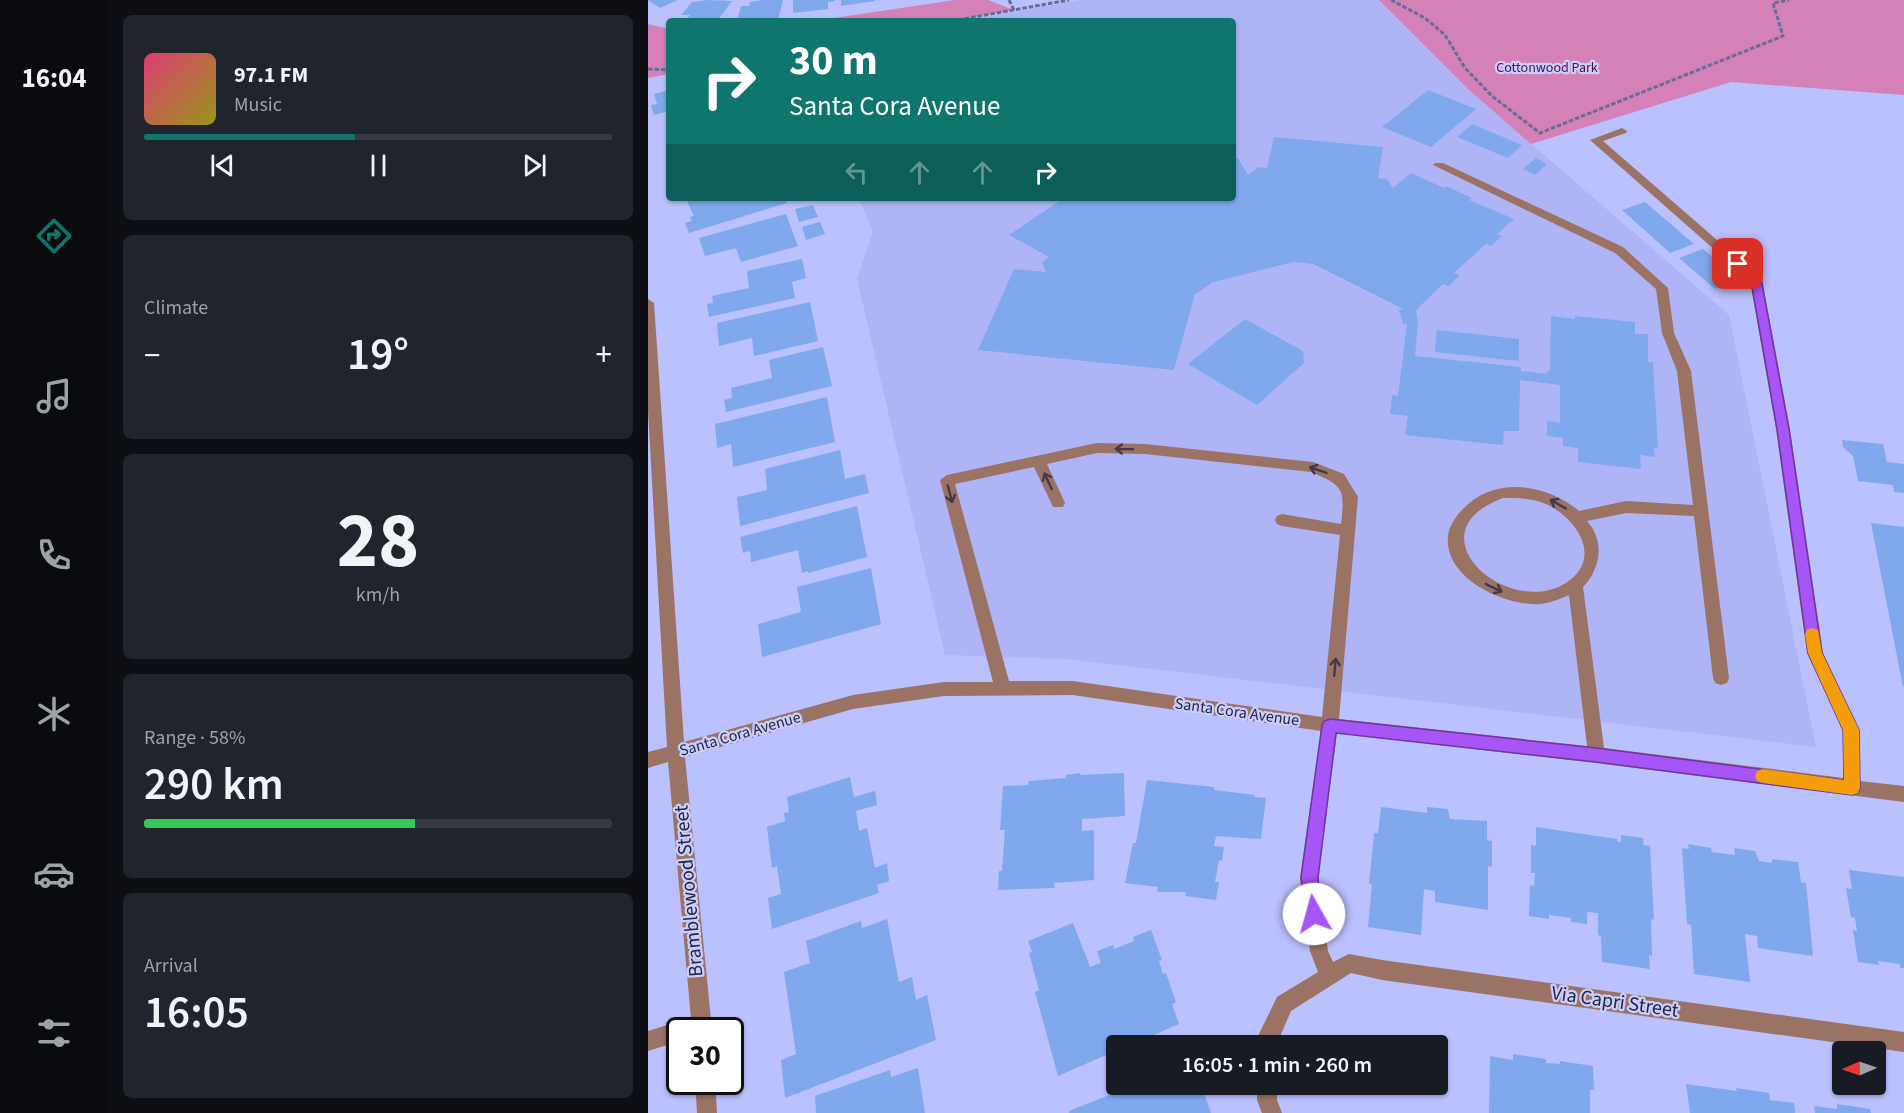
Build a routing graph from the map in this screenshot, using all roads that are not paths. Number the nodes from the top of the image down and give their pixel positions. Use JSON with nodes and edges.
{"nodes":[{"id":1,"x":1622,"y":131,"type":"dead end"},
{"id":2,"x":1438,"y":165,"type":"dead end"},
{"id":3,"x":648,"y":303,"type":"edge"},
{"id":4,"x":1038,"y":460,"type":"junction"},
{"id":5,"x":1058,"y":503,"type":"dead end"},
{"id":6,"x":1700,"y":511,"type":"junction"},
{"id":7,"x":1577,"y":517,"type":"junction"},
{"id":8,"x":1282,"y":520,"type":"dead end"},
{"id":9,"x":1348,"y":531,"type":"junction"},
{"id":10,"x":1575,"y":585,"type":"junction"},
{"id":11,"x":1721,"y":678,"type":"dead end"},
{"id":12,"x":1004,"y":688,"type":"junction"},
{"id":13,"x":1330,"y":725,"type":"junction"},
{"id":14,"x":677,"y":751,"type":"junction"},
{"id":15,"x":1596,"y":755,"type":"junction"},
{"id":16,"x":648,"y":760,"type":"edge"},
{"id":17,"x":1852,"y":788,"type":"junction"},
{"id":18,"x":1904,"y":794,"type":"edge"},
{"id":19,"x":1329,"y":976,"type":"junction"},
{"id":20,"x":701,"y":1017,"type":"edge"},
{"id":21,"x":666,"y":1035,"type":"edge"},
{"id":22,"x":1269,"y":1035,"type":"edge"},
{"id":23,"x":648,"y":1041,"type":"edge"},
{"id":24,"x":1904,"y":1042,"type":"edge"},
{"id":25,"x":706,"y":1095,"type":"edge"},
{"id":26,"x":1267,"y":1095,"type":"edge"},
{"id":27,"x":707,"y":1113,"type":"edge"},
{"id":28,"x":1272,"y":1113,"type":"edge"}],
"edges":[{"from":1,"to":17,"type":"street"},
{"from":2,"to":6,"type":"street"},
{"from":3,"to":14,"type":"street","name":"Bramblewood Street"},
{"from":5,"to":4,"type":"street","one_way":true},
{"from":9,"to":4,"type":"street","one_way":true},
{"from":4,"to":12,"type":"street","one_way":true},
{"from":6,"to":7,"type":"street"},
{"from":6,"to":11,"type":"street"},
{"from":7,"to":10,"type":"street"},
{"from":7,"to":10,"type":"street","one_way":true},
{"from":8,"to":9,"type":"street"},
{"from":13,"to":9,"type":"street","one_way":true},
{"from":10,"to":15,"type":"street"},
{"from":12,"to":13,"type":"street","name":"Santa Cora Avenue"},
{"from":12,"to":14,"type":"street","name":"Santa Cora Avenue"},
{"from":13,"to":15,"type":"street","name":"Santa Cora Avenue"},
{"from":13,"to":19,"type":"street"},
{"from":14,"to":16,"type":"street","name":"Santa Cora Avenue"},
{"from":14,"to":20,"type":"street","name":"Bramblewood Street"},
{"from":15,"to":17,"type":"street","name":"Santa Cora Avenue"},
{"from":17,"to":18,"type":"street","name":"Santa Cora Avenue"},
{"from":19,"to":22,"type":"street","name":"Via Capri Street"},
{"from":19,"to":24,"type":"street","name":"Via Capri Street"},
{"from":21,"to":23,"type":"street"},
{"from":25,"to":27,"type":"street"},
{"from":26,"to":28,"type":"street"}]}
